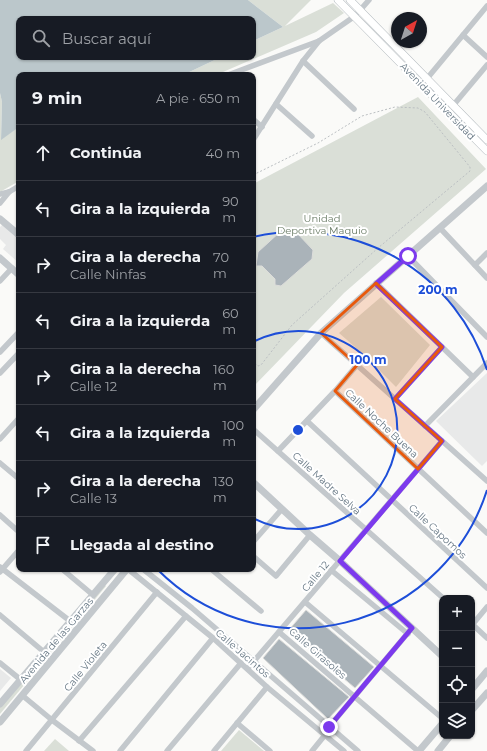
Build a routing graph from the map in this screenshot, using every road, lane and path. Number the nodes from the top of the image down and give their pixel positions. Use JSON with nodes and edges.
{"nodes":[{"id":1,"x":338,"y":0,"type":"edge"},
{"id":2,"x":350,"y":0,"type":"edge"},
{"id":3,"x":370,"y":0,"type":"edge"},
{"id":4,"x":487,"y":6,"type":"edge"},
{"id":5,"x":361,"y":11,"type":"junction"},
{"id":6,"x":355,"y":16,"type":"junction"},
{"id":7,"x":463,"y":35,"type":"junction"},
{"id":8,"x":320,"y":41,"type":"junction"},
{"id":9,"x":487,"y":57,"type":"edge"},
{"id":10,"x":303,"y":61,"type":"junction"},
{"id":11,"x":487,"y":65,"type":"edge"},
{"id":12,"x":236,"y":72,"type":"edge"},
{"id":13,"x":425,"y":81,"type":"junction"},
{"id":14,"x":276,"y":104,"type":"junction"},
{"id":15,"x":450,"y":108,"type":"junction"},
{"id":16,"x":354,"y":109,"type":"dead end"},
{"id":17,"x":256,"y":121,"type":"edge"},
{"id":18,"x":262,"y":126,"type":"junction"},
{"id":19,"x":256,"y":135,"type":"edge"},
{"id":20,"x":312,"y":136,"type":"dead end"},
{"id":21,"x":487,"y":140,"type":"edge"},
{"id":22,"x":487,"y":150,"type":"edge"},
{"id":23,"x":256,"y":174,"type":"edge"},
{"id":24,"x":487,"y":186,"type":"edge"},
{"id":25,"x":16,"y":188,"type":"edge"},
{"id":26,"x":9,"y":192,"type":"junction"},
{"id":27,"x":0,"y":194,"type":"edge"},
{"id":28,"x":0,"y":203,"type":"edge"},
{"id":29,"x":0,"y":219,"type":"edge"},
{"id":30,"x":440,"y":228,"type":"junction"},
{"id":31,"x":16,"y":232,"type":"edge"},
{"id":32,"x":487,"y":253,"type":"edge"},
{"id":33,"x":408,"y":256,"type":"junction"},
{"id":34,"x":0,"y":258,"type":"edge"},
{"id":35,"x":475,"y":265,"type":"junction"},
{"id":36,"x":12,"y":268,"type":"junction"},
{"id":37,"x":16,"y":272,"type":"edge"},
{"id":38,"x":487,"y":278,"type":"edge"},
{"id":39,"x":0,"y":281,"type":"edge"},
{"id":40,"x":376,"y":284,"type":"junction"},
{"id":41,"x":321,"y":333,"type":"junction"},
{"id":42,"x":16,"y":335,"type":"edge"},
{"id":43,"x":487,"y":337,"type":"edge"},
{"id":44,"x":442,"y":347,"type":"junction"},
{"id":45,"x":0,"y":352,"type":"edge"},
{"id":46,"x":16,"y":355,"type":"edge"},
{"id":47,"x":487,"y":363,"type":"edge"},
{"id":48,"x":256,"y":364,"type":"edge"},
{"id":49,"x":357,"y":365,"type":"junction"},
{"id":50,"x":0,"y":373,"type":"edge"},
{"id":51,"x":473,"y":377,"type":"junction"},
{"id":52,"x":335,"y":391,"type":"junction"},
{"id":53,"x":395,"y":399,"type":"junction"},
{"id":54,"x":256,"y":407,"type":"edge"},
{"id":55,"x":307,"y":421,"type":"junction"},
{"id":56,"x":16,"y":424,"type":"edge"},
{"id":57,"x":425,"y":426,"type":"junction"},
{"id":58,"x":256,"y":432,"type":"edge"},
{"id":59,"x":0,"y":439,"type":"edge"},
{"id":60,"x":442,"y":441,"type":"junction"},
{"id":61,"x":278,"y":451,"type":"junction"},
{"id":62,"x":0,"y":464,"type":"edge"},
{"id":63,"x":418,"y":469,"type":"junction"},
{"id":64,"x":487,"y":472,"type":"edge"},
{"id":65,"x":16,"y":477,"type":"edge"},
{"id":66,"x":482,"y":477,"type":"junction"},
{"id":67,"x":487,"y":481,"type":"edge"},
{"id":68,"x":256,"y":485,"type":"edge"},
{"id":69,"x":392,"y":500,"type":"junction"},
{"id":70,"x":282,"y":509,"type":"junction"},
{"id":71,"x":0,"y":515,"type":"edge"},
{"id":72,"x":16,"y":529,"type":"edge"},
{"id":73,"x":366,"y":530,"type":"junction"},
{"id":74,"x":487,"y":533,"type":"edge"},
{"id":75,"x":310,"y":535,"type":"junction"},
{"id":76,"x":256,"y":539,"type":"edge"},
{"id":77,"x":16,"y":553,"type":"edge"},
{"id":78,"x":256,"y":559,"type":"edge"},
{"id":79,"x":340,"y":561,"type":"junction"},
{"id":80,"x":1,"y":569,"type":"edge"},
{"id":81,"x":331,"y":570,"type":"junction"},
{"id":82,"x":66,"y":572,"type":"edge"},
{"id":83,"x":112,"y":572,"type":"edge"},
{"id":84,"x":125,"y":572,"type":"edge"},
{"id":85,"x":132,"y":572,"type":"edge"},
{"id":86,"x":147,"y":572,"type":"edge"},
{"id":87,"x":215,"y":572,"type":"edge"},
{"id":88,"x":487,"y":588,"type":"edge"},
{"id":89,"x":157,"y":592,"type":"junction"},
{"id":90,"x":93,"y":595,"type":"junction"},
{"id":91,"x":440,"y":595,"type":"edge"},
{"id":92,"x":305,"y":602,"type":"junction"},
{"id":93,"x":487,"y":607,"type":"edge"},
{"id":94,"x":261,"y":611,"type":"dead end"},
{"id":95,"x":0,"y":615,"type":"edge"},
{"id":96,"x":186,"y":616,"type":"junction"},
{"id":97,"x":70,"y":621,"type":"junction"},
{"id":98,"x":475,"y":621,"type":"edge"},
{"id":99,"x":475,"y":627,"type":"edge"},
{"id":100,"x":410,"y":631,"type":"junction"},
{"id":101,"x":279,"y":632,"type":"junction"},
{"id":102,"x":213,"y":638,"type":"junction"},
{"id":103,"x":487,"y":638,"type":"edge"},
{"id":104,"x":44,"y":652,"type":"junction"},
{"id":105,"x":439,"y":654,"type":"edge"},
{"id":106,"x":254,"y":661,"type":"junction"},
{"id":107,"x":0,"y":663,"type":"edge"},
{"id":108,"x":241,"y":663,"type":"junction"},
{"id":109,"x":381,"y":666,"type":"junction"},
{"id":110,"x":248,"y":668,"type":"junction"},
{"id":111,"x":487,"y":671,"type":"edge"},
{"id":112,"x":21,"y":680,"type":"junction"},
{"id":113,"x":475,"y":684,"type":"edge"},
{"id":114,"x":267,"y":687,"type":"junction"},
{"id":115,"x":475,"y":688,"type":"edge"},
{"id":116,"x":22,"y":696,"type":"junction"},
{"id":117,"x":486,"y":696,"type":"edge"},
{"id":118,"x":355,"y":697,"type":"junction"},
{"id":119,"x":0,"y":704,"type":"edge"},
{"id":120,"x":475,"y":707,"type":"edge"},
{"id":121,"x":439,"y":715,"type":"edge"},
{"id":122,"x":52,"y":720,"type":"junction"},
{"id":123,"x":0,"y":722,"type":"edge"},
{"id":124,"x":237,"y":723,"type":"junction"},
{"id":125,"x":329,"y":727,"type":"junction"},
{"id":126,"x":439,"y":727,"type":"edge"},
{"id":127,"x":325,"y":735,"type":"junction"},
{"id":128,"x":448,"y":739,"type":"edge"},
{"id":129,"x":79,"y":741,"type":"junction"},
{"id":130,"x":26,"y":751,"type":"edge"},
{"id":131,"x":93,"y":751,"type":"edge"},
{"id":132,"x":120,"y":751,"type":"edge"},
{"id":133,"x":167,"y":751,"type":"edge"},
{"id":134,"x":214,"y":751,"type":"edge"},
{"id":135,"x":270,"y":751,"type":"edge"},
{"id":136,"x":312,"y":751,"type":"edge"},
{"id":137,"x":344,"y":751,"type":"edge"},
{"id":138,"x":358,"y":751,"type":"edge"},
{"id":139,"x":418,"y":751,"type":"edge"},
{"id":140,"x":438,"y":751,"type":"edge"}],
"edges":[{"from":1,"to":6,"type":"main road","name":"Avenida Universidad"},
{"from":2,"to":5,"type":"main road","name":"Avenida Universidad"},
{"from":3,"to":5,"type":"street"},
{"from":4,"to":7,"type":"street"},
{"from":5,"to":6,"type":"street"},
{"from":5,"to":13,"type":"main road","name":"Avenida Universidad"},
{"from":6,"to":8,"type":"street"},
{"from":6,"to":13,"type":"main road","name":"Avenida Universidad"},
{"from":7,"to":9,"type":"street"},
{"from":7,"to":13,"type":"street"},
{"from":8,"to":10,"type":"street"},
{"from":8,"to":12,"type":"street"},
{"from":10,"to":14,"type":"street"},
{"from":10,"to":16,"type":"street"},
{"from":11,"to":15,"type":"street"},
{"from":13,"to":15,"type":"main road","name":"Avenida Universidad"},
{"from":14,"to":18,"type":"street"},
{"from":14,"to":20,"type":"street"},
{"from":15,"to":21,"type":"main road","name":"Avenida Universidad"},
{"from":15,"to":22,"type":"main road","name":"Avenida Universidad"},
{"from":17,"to":18,"type":"street"},
{"from":18,"to":19,"type":"street"},
{"from":23,"to":48,"type":"path"},
{"from":24,"to":30,"type":"street"},
{"from":25,"to":26,"type":"street"},
{"from":26,"to":27,"type":"street"},
{"from":26,"to":28,"type":"street"},
{"from":29,"to":31,"type":"street"},
{"from":30,"to":33,"type":"street"},
{"from":30,"to":35,"type":"street"},
{"from":32,"to":35,"type":"street"},
{"from":33,"to":40,"type":"street"},
{"from":33,"to":43,"type":"street"},
{"from":34,"to":36,"type":"street"},
{"from":35,"to":38,"type":"street"},
{"from":36,"to":37,"type":"street"},
{"from":36,"to":39,"type":"street"},
{"from":40,"to":41,"type":"street"},
{"from":40,"to":44,"type":"street"},
{"from":41,"to":49,"type":"street"},
{"from":41,"to":54,"type":"street"},
{"from":42,"to":45,"type":"street"},
{"from":44,"to":51,"type":"street"},
{"from":44,"to":53,"type":"street"},
{"from":46,"to":50,"type":"street"},
{"from":47,"to":51,"type":"street"},
{"from":49,"to":52,"type":"street"},
{"from":49,"to":53,"type":"street"},
{"from":51,"to":57,"type":"street"},
{"from":52,"to":55,"type":"street"},
{"from":52,"to":63,"type":"street","name":"Calle Noche Buena"},
{"from":53,"to":57,"type":"street"},
{"from":55,"to":61,"type":"street"},
{"from":55,"to":69,"type":"street","name":"Calle Capomos"},
{"from":56,"to":59,"type":"street"},
{"from":57,"to":60,"type":"street"},
{"from":58,"to":61,"type":"street","name":"Calle Madre Selva"},
{"from":60,"to":63,"type":"street","name":"Calle 12"},
{"from":60,"to":66,"type":"street"},
{"from":61,"to":73,"type":"street","name":"Calle Madre Selva"},
{"from":62,"to":65,"type":"street"},
{"from":63,"to":69,"type":"street","name":"Calle 12"},
{"from":63,"to":74,"type":"street","name":"Calle Noche Buena"},
{"from":64,"to":66,"type":"street"},
{"from":66,"to":67,"type":"street"},
{"from":68,"to":70,"type":"street"},
{"from":69,"to":73,"type":"street","name":"Calle 12"},
{"from":69,"to":88,"type":"street","name":"Calle Capomos"},
{"from":70,"to":75,"type":"street"},
{"from":70,"to":76,"type":"street"},
{"from":71,"to":72,"type":"street"},
{"from":73,"to":79,"type":"street","name":"Calle 12"},
{"from":73,"to":91,"type":"street","name":"Calle Madre Selva"},
{"from":75,"to":78,"type":"street"},
{"from":75,"to":79,"type":"street"},
{"from":77,"to":80,"type":"street"},
{"from":79,"to":81,"type":"street","name":"Calle 12"},
{"from":79,"to":100,"type":"street"},
{"from":80,"to":97,"type":"street"},
{"from":81,"to":92,"type":"street","name":"Calle 12"},
{"from":81,"to":100,"type":"street"},
{"from":82,"to":90,"type":"street"},
{"from":83,"to":90,"type":"street","name":"Avenida de las Garzas"},
{"from":84,"to":116,"type":"street","name":"Avenida de las Garzas"},
{"from":85,"to":89,"type":"street","name":"Calle Jacintos"},
{"from":86,"to":106,"type":"street","name":"Calle Jacintos"},
{"from":87,"to":94,"type":"street"},
{"from":89,"to":96,"type":"street","name":"Calle Jacintos"},
{"from":89,"to":122,"type":"street","name":"Calle Violeta"},
{"from":90,"to":97,"type":"street","name":"Avenida de las Garzas"},
{"from":92,"to":101,"type":"street","name":"Calle 12"},
{"from":92,"to":109,"type":"street"},
{"from":93,"to":98,"type":"street"},
{"from":95,"to":104,"type":"street"},
{"from":96,"to":102,"type":"street","name":"Calle Jacintos"},
{"from":96,"to":129,"type":"street"},
{"from":97,"to":104,"type":"street","name":"Avenida de las Garzas"},
{"from":99,"to":103,"type":"street"},
{"from":100,"to":105,"type":"street"},
{"from":100,"to":109,"type":"street"},
{"from":101,"to":106,"type":"street","name":"Calle 12"},
{"from":101,"to":118,"type":"street","name":"Calle Girasoles"},
{"from":102,"to":108,"type":"street","name":"Calle Jacintos"},
{"from":102,"to":132,"type":"street"},
{"from":104,"to":112,"type":"street","name":"Avenida de las Garzas"},
{"from":106,"to":110,"type":"street","name":"Calle 12"},
{"from":106,"to":125,"type":"street","name":"Calle Jacintos"},
{"from":107,"to":112,"type":"street"},
{"from":108,"to":110,"type":"street","name":"Calle Jacintos"},
{"from":108,"to":133,"type":"street"},
{"from":109,"to":118,"type":"street"},
{"from":109,"to":121,"type":"street"},
{"from":110,"to":114,"type":"street","name":"Calle Jacintos"},
{"from":111,"to":113,"type":"street"},
{"from":112,"to":119,"type":"street","name":"Avenida de las Garzas"},
{"from":114,"to":124,"type":"street"},
{"from":114,"to":127,"type":"street","name":"Calle Jacintos"},
{"from":115,"to":117,"type":"street"},
{"from":116,"to":122,"type":"street"},
{"from":116,"to":123,"type":"street","name":"Avenida de las Garzas"},
{"from":117,"to":120,"type":"street"},
{"from":118,"to":125,"type":"street"},
{"from":118,"to":139,"type":"street","name":"Calle Girasoles"},
{"from":122,"to":129,"type":"street"},
{"from":122,"to":130,"type":"street","name":"Calle Violeta"},
{"from":124,"to":134,"type":"street"},
{"from":124,"to":135,"type":"street"},
{"from":125,"to":138,"type":"street","name":"Calle Jacintos"},
{"from":126,"to":139,"type":"street"},
{"from":127,"to":136,"type":"street"},
{"from":127,"to":137,"type":"street","name":"Calle Jacintos"},
{"from":128,"to":140,"type":"street"},
{"from":129,"to":131,"type":"street"}]}
